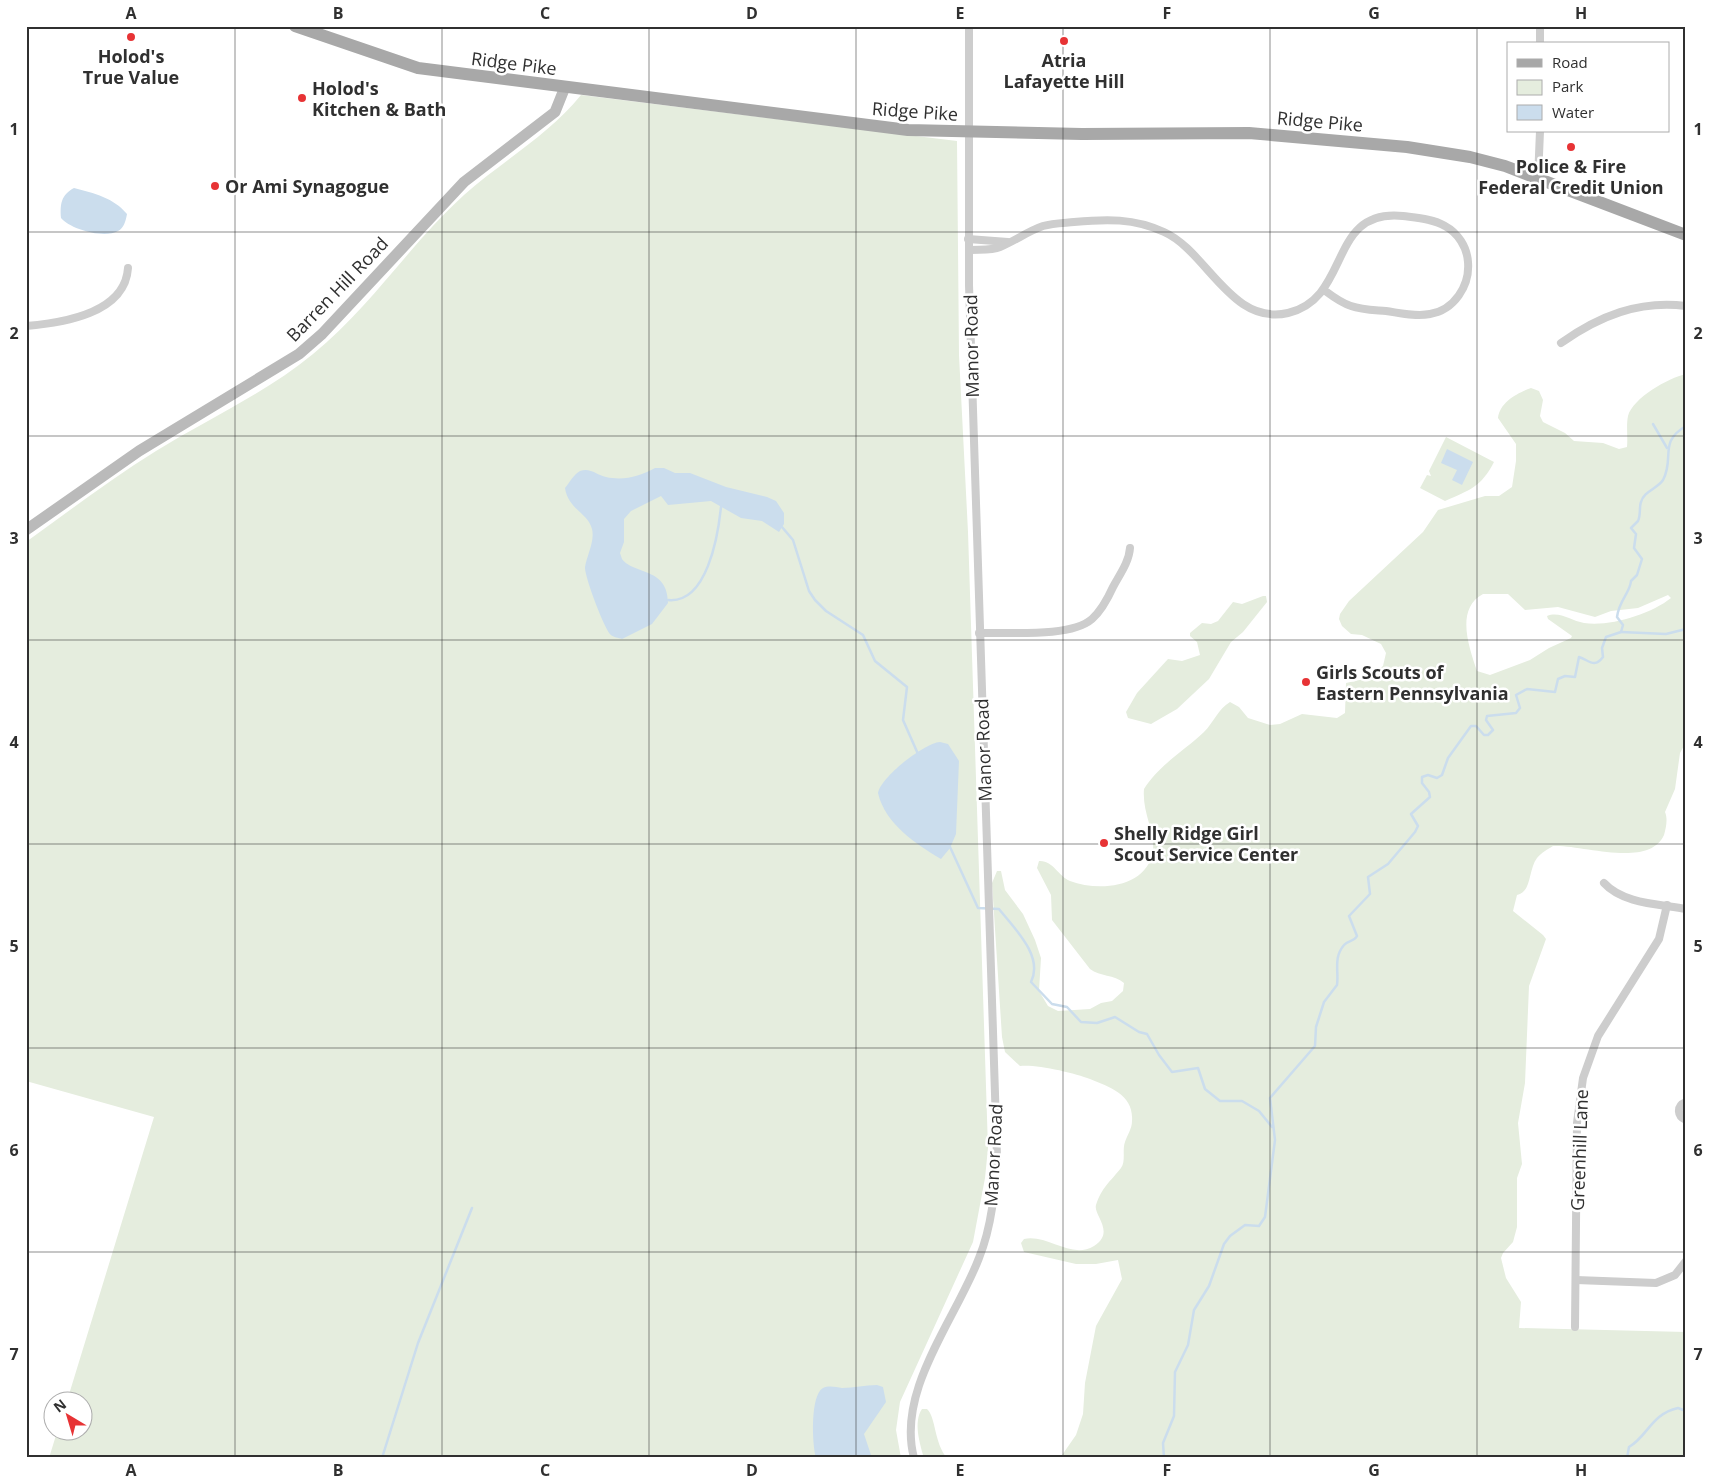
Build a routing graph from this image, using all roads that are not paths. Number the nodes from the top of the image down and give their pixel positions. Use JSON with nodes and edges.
{"nodes":[{"id":1,"x":296,"y":26,"type":"edge"},
{"id":2,"x":969,"y":26,"type":"edge"},
{"id":3,"x":1540,"y":26,"type":"edge"},
{"id":4,"x":1540,"y":42,"type":"edge"},
{"id":5,"x":565,"y":87,"type":"junction"},
{"id":6,"x":968,"y":132,"type":"junction"},
{"id":7,"x":1540,"y":132,"type":"edge"},
{"id":8,"x":1538,"y":179,"type":"junction"},
{"id":9,"x":1686,"y":235,"type":"edge"},
{"id":10,"x":968,"y":240,"type":"junction"},
{"id":11,"x":1008,"y":242,"type":"junction"},
{"id":12,"x":968,"y":250,"type":"junction"},
{"id":13,"x":128,"y":268,"type":"dead end"},
{"id":14,"x":1324,"y":290,"type":"junction"},
{"id":15,"x":1686,"y":306,"type":"edge"},
{"id":16,"x":26,"y":326,"type":"edge"},
{"id":17,"x":1561,"y":343,"type":"dead end"},
{"id":18,"x":26,"y":530,"type":"edge"},
{"id":19,"x":1130,"y":548,"type":"dead end"},
{"id":20,"x":979,"y":633,"type":"junction"},
{"id":21,"x":1604,"y":884,"type":"dead end"},
{"id":22,"x":1667,"y":905,"type":"junction"},
{"id":23,"x":1686,"y":909,"type":"edge"},
{"id":24,"x":1686,"y":1102,"type":"edge"},
{"id":25,"x":1686,"y":1120,"type":"edge"},
{"id":26,"x":1686,"y":1261,"type":"edge"},
{"id":27,"x":1576,"y":1280,"type":"junction"},
{"id":28,"x":1575,"y":1326,"type":"dead end"},
{"id":29,"x":914,"y":1458,"type":"edge"}],
"edges":[{"from":1,"to":5,"type":"main road","name":"Ridge Pike"},
{"from":2,"to":6,"type":"street","name":"Manor Road"},
{"from":3,"to":4,"type":"street"},
{"from":5,"to":6,"type":"main road","name":"Ridge Pike"},
{"from":5,"to":18,"type":"street","name":"Barren Hill Road"},
{"from":6,"to":8,"type":"main road","name":"Ridge Pike"},
{"from":6,"to":10,"type":"street","name":"Manor Road"},
{"from":7,"to":8,"type":"street"},
{"from":8,"to":9,"type":"main road","name":"Ridge Pike"},
{"from":10,"to":11,"type":"street"},
{"from":10,"to":12,"type":"street","name":"Manor Road"},
{"from":11,"to":12,"type":"street"},
{"from":11,"to":14,"type":"street"},
{"from":12,"to":20,"type":"street","name":"Manor Road"},
{"from":13,"to":16,"type":"street"},
{"from":14,"to":14,"type":"street"},
{"from":15,"to":17,"type":"street"},
{"from":19,"to":20,"type":"street"},
{"from":20,"to":29,"type":"street","name":"Manor Road"},
{"from":21,"to":22,"type":"street"},
{"from":22,"to":23,"type":"street"},
{"from":22,"to":27,"type":"street","name":"Greenhill Lane"},
{"from":24,"to":25,"type":"street"},
{"from":26,"to":27,"type":"street"},
{"from":27,"to":28,"type":"street","name":"Greenhill Lane"}]}
